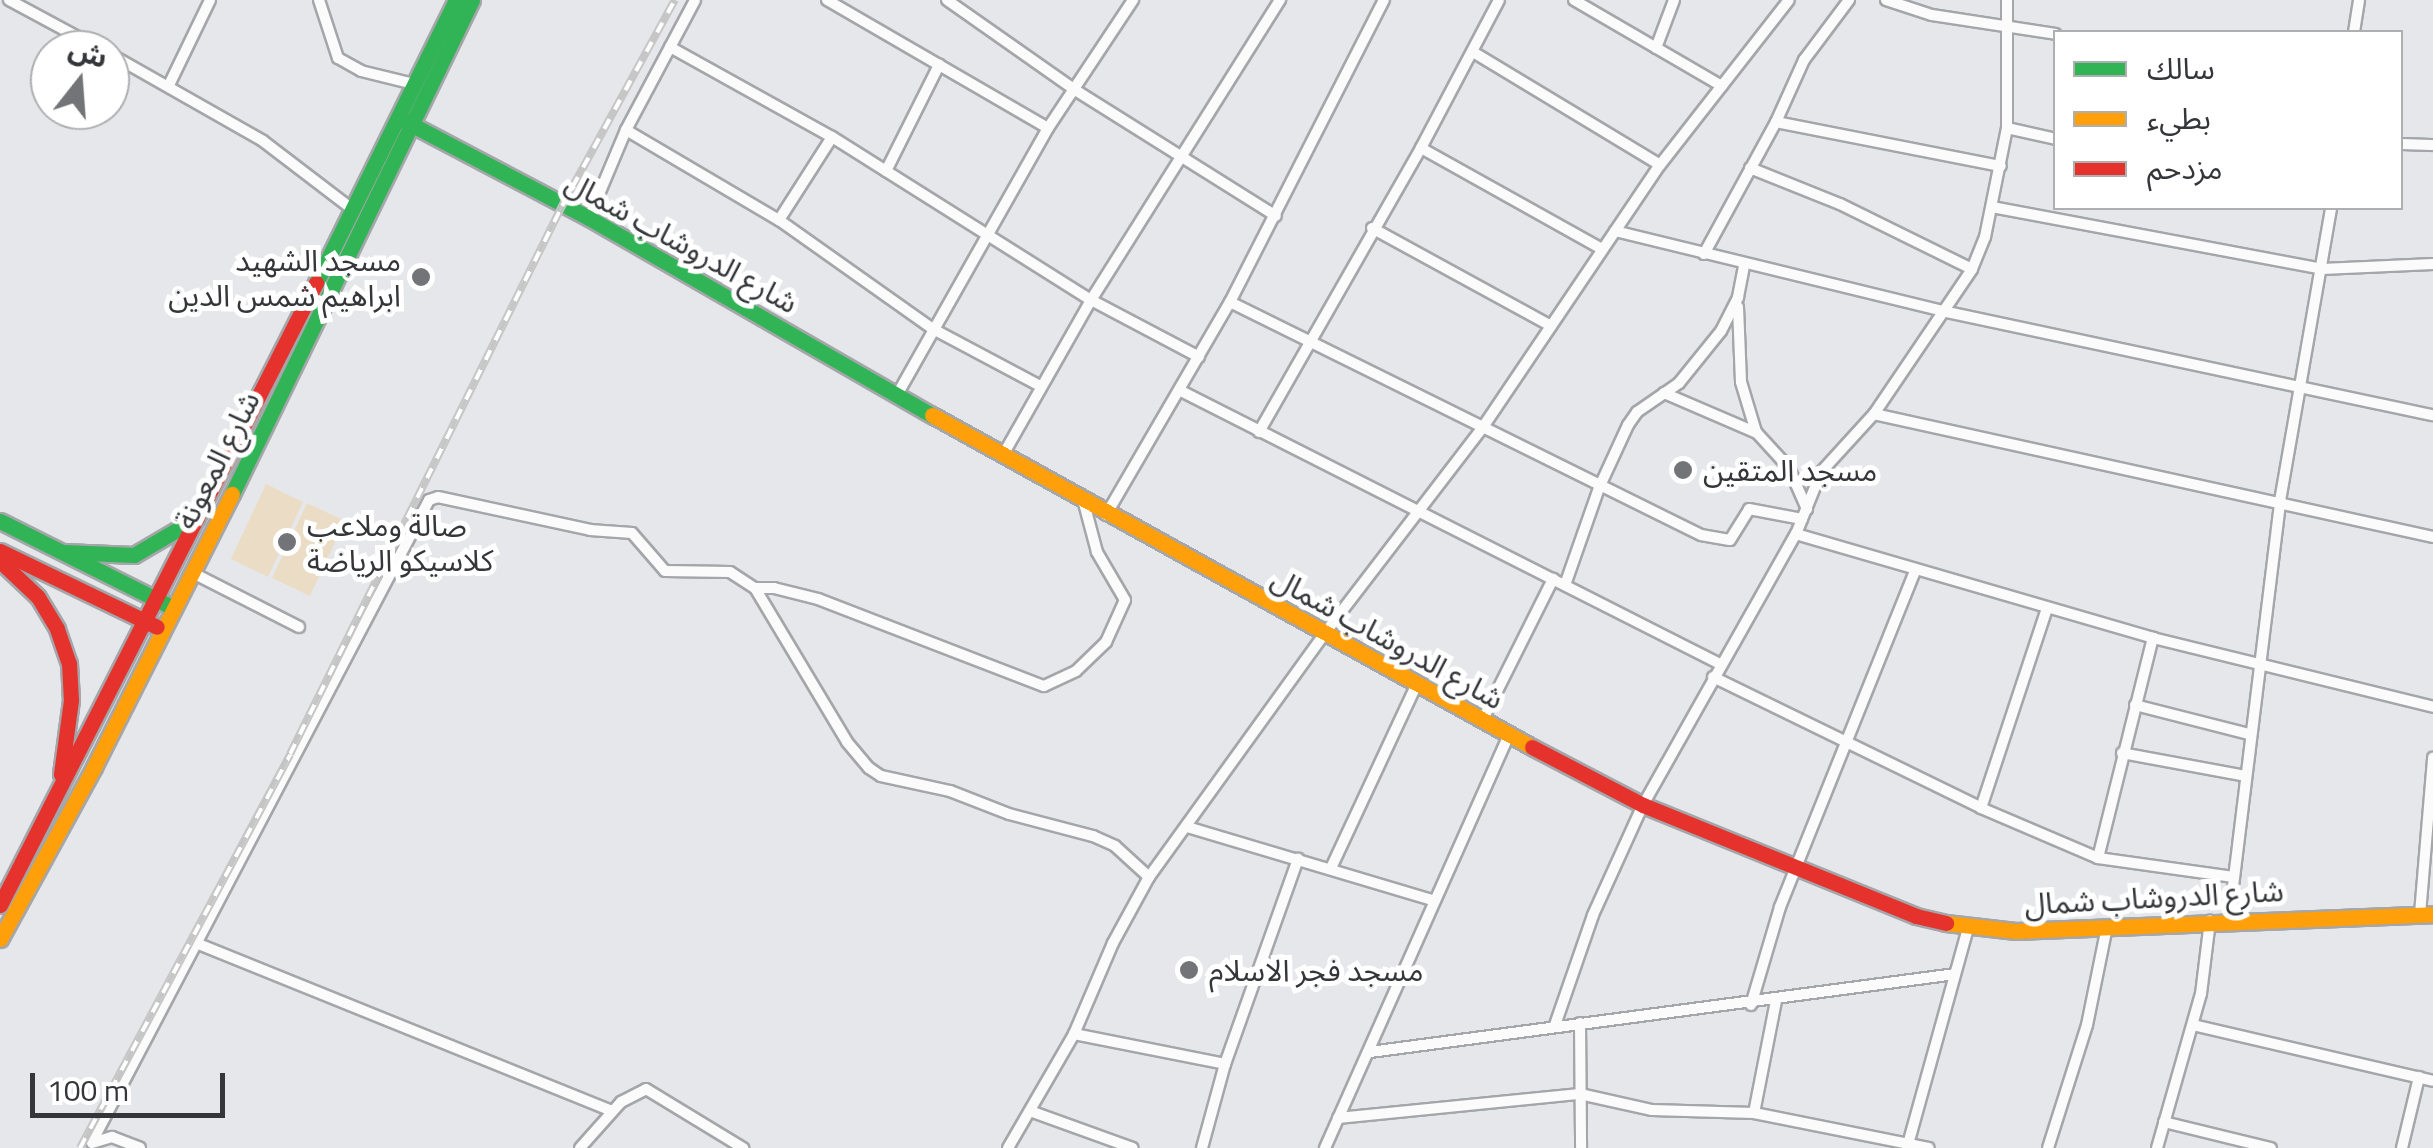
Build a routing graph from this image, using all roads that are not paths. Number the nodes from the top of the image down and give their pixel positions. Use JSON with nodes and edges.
{"nodes":[{"id":1,"x":9,"y":0,"type":"edge"},
{"id":2,"x":210,"y":0,"type":"edge"},
{"id":3,"x":319,"y":0,"type":"edge"},
{"id":4,"x":456,"y":0,"type":"edge"},
{"id":5,"x":472,"y":0,"type":"edge"},
{"id":6,"x":695,"y":0,"type":"edge"},
{"id":7,"x":827,"y":0,"type":"edge"},
{"id":8,"x":948,"y":0,"type":"edge"},
{"id":9,"x":1132,"y":0,"type":"edge"},
{"id":10,"x":1280,"y":0,"type":"edge"},
{"id":11,"x":1384,"y":0,"type":"edge"},
{"id":12,"x":1498,"y":0,"type":"edge"},
{"id":13,"x":1574,"y":0,"type":"edge"},
{"id":14,"x":1674,"y":0,"type":"edge"},
{"id":15,"x":1788,"y":0,"type":"edge"},
{"id":16,"x":1849,"y":0,"type":"edge"},
{"id":17,"x":1886,"y":0,"type":"edge"},
{"id":18,"x":2008,"y":0,"type":"edge"},
{"id":19,"x":2359,"y":0,"type":"edge"},
{"id":20,"x":2009,"y":27,"type":"junction"},
{"id":21,"x":65,"y":30,"type":"edge"},
{"id":22,"x":2354,"y":30,"type":"edge"},
{"id":23,"x":2053,"y":34,"type":"edge"},
{"id":24,"x":670,"y":47,"type":"junction"},
{"id":25,"x":1656,"y":48,"type":"junction"},
{"id":26,"x":1474,"y":52,"type":"junction"},
{"id":27,"x":130,"y":65,"type":"edge"},
{"id":28,"x":939,"y":65,"type":"junction"},
{"id":29,"x":416,"y":84,"type":"junction"},
{"id":30,"x":168,"y":86,"type":"junction"},
{"id":31,"x":1722,"y":86,"type":"junction"},
{"id":32,"x":1074,"y":90,"type":"junction"},
{"id":33,"x":405,"y":121,"type":"junction"},
{"id":34,"x":1776,"y":122,"type":"junction"},
{"id":35,"x":1048,"y":128,"type":"junction"},
{"id":36,"x":2007,"y":128,"type":"junction"},
{"id":37,"x":626,"y":130,"type":"junction"},
{"id":38,"x":832,"y":138,"type":"junction"},
{"id":39,"x":2053,"y":138,"type":"edge"},
{"id":40,"x":2403,"y":144,"type":"edge"},
{"id":41,"x":2433,"y":145,"type":"edge"},
{"id":42,"x":1421,"y":148,"type":"junction"},
{"id":43,"x":1182,"y":159,"type":"junction"},
{"id":44,"x":1660,"y":165,"type":"junction"},
{"id":45,"x":2000,"y":166,"type":"junction"},
{"id":46,"x":1750,"y":168,"type":"junction"},
{"id":47,"x":886,"y":171,"type":"junction"},
{"id":48,"x":1992,"y":207,"type":"junction"},
{"id":49,"x":353,"y":210,"type":"junction"},
{"id":50,"x":2331,"y":210,"type":"edge"},
{"id":51,"x":1276,"y":216,"type":"junction"},
{"id":52,"x":589,"y":218,"type":"junction"},
{"id":53,"x":779,"y":220,"type":"junction"},
{"id":54,"x":1372,"y":228,"type":"junction"},
{"id":55,"x":1616,"y":231,"type":"junction"},
{"id":56,"x":988,"y":238,"type":"junction"},
{"id":57,"x":1602,"y":249,"type":"junction"},
{"id":58,"x":1704,"y":254,"type":"junction"},
{"id":59,"x":2433,"y":264,"type":"edge"},
{"id":60,"x":1744,"y":266,"type":"junction"},
{"id":61,"x":1972,"y":269,"type":"junction"},
{"id":62,"x":2322,"y":269,"type":"junction"},
{"id":63,"x":1738,"y":297,"type":"junction"},
{"id":64,"x":1091,"y":300,"type":"junction"},
{"id":65,"x":1230,"y":302,"type":"junction"},
{"id":66,"x":1947,"y":312,"type":"junction"},
{"id":67,"x":1551,"y":326,"type":"junction"},
{"id":68,"x":933,"y":329,"type":"junction"},
{"id":69,"x":1311,"y":341,"type":"junction"},
{"id":70,"x":1199,"y":357,"type":"junction"},
{"id":71,"x":2300,"y":385,"type":"junction"},
{"id":72,"x":1040,"y":386,"type":"junction"},
{"id":73,"x":1181,"y":391,"type":"junction"},
{"id":74,"x":1664,"y":393,"type":"junction"},
{"id":75,"x":897,"y":395,"type":"junction"},
{"id":76,"x":1874,"y":414,"type":"junction"},
{"id":77,"x":2433,"y":415,"type":"edge"},
{"id":78,"x":1483,"y":427,"type":"junction"},
{"id":79,"x":1259,"y":432,"type":"junction"},
{"id":80,"x":1757,"y":433,"type":"junction"},
{"id":81,"x":1003,"y":456,"type":"junction"},
{"id":82,"x":1600,"y":488,"type":"junction"},
{"id":83,"x":2280,"y":501,"type":"junction"},
{"id":84,"x":1084,"y":502,"type":"junction"},
{"id":85,"x":1420,"y":511,"type":"junction"},
{"id":86,"x":202,"y":514,"type":"junction"},
{"id":87,"x":1804,"y":514,"type":"junction"},
{"id":88,"x":1106,"y":515,"type":"junction"},
{"id":89,"x":0,"y":520,"type":"edge"},
{"id":90,"x":1796,"y":534,"type":"junction"},
{"id":91,"x":2433,"y":537,"type":"edge"},
{"id":92,"x":0,"y":551,"type":"edge"},
{"id":93,"x":64,"y":552,"type":"junction"},
{"id":94,"x":0,"y":560,"type":"edge"},
{"id":95,"x":1915,"y":571,"type":"junction"},
{"id":96,"x":191,"y":572,"type":"junction"},
{"id":97,"x":1553,"y":579,"type":"junction"},
{"id":98,"x":1565,"y":584,"type":"junction"},
{"id":99,"x":755,"y":588,"type":"junction"},
{"id":100,"x":157,"y":600,"type":"junction"},
{"id":101,"x":172,"y":608,"type":"junction"},
{"id":102,"x":2047,"y":608,"type":"junction"},
{"id":103,"x":146,"y":621,"type":"junction"},
{"id":104,"x":299,"y":627,"type":"dead end"},
{"id":105,"x":162,"y":629,"type":"junction"},
{"id":106,"x":1325,"y":634,"type":"junction"},
{"id":107,"x":2153,"y":638,"type":"junction"},
{"id":108,"x":1720,"y":664,"type":"junction"},
{"id":109,"x":2258,"y":666,"type":"junction"},
{"id":110,"x":1713,"y":677,"type":"junction"},
{"id":111,"x":1416,"y":686,"type":"junction"},
{"id":112,"x":2136,"y":706,"type":"junction"},
{"id":113,"x":2433,"y":707,"type":"edge"},
{"id":114,"x":1482,"y":722,"type":"junction"},
{"id":115,"x":2250,"y":734,"type":"junction"},
{"id":116,"x":1509,"y":735,"type":"junction"},
{"id":117,"x":1849,"y":742,"type":"junction"},
{"id":118,"x":2122,"y":752,"type":"junction"},
{"id":119,"x":2433,"y":758,"type":"edge"},
{"id":120,"x":2246,"y":776,"type":"junction"},
{"id":121,"x":58,"y":796,"type":"junction"},
{"id":122,"x":1642,"y":805,"type":"junction"},
{"id":123,"x":1981,"y":808,"type":"junction"},
{"id":124,"x":2429,"y":826,"type":"edge"},
{"id":125,"x":1187,"y":827,"type":"junction"},
{"id":126,"x":2098,"y":858,"type":"junction"},
{"id":127,"x":1298,"y":860,"type":"junction"},
{"id":128,"x":1330,"y":868,"type":"junction"},
{"id":129,"x":1796,"y":869,"type":"junction"},
{"id":130,"x":1150,"y":877,"type":"junction"},
{"id":131,"x":2234,"y":877,"type":"junction"},
{"id":132,"x":1432,"y":900,"type":"junction"},
{"id":133,"x":0,"y":905,"type":"edge"},
{"id":134,"x":2426,"y":914,"type":"edge"},
{"id":135,"x":2229,"y":919,"type":"junction"},
{"id":136,"x":2210,"y":920,"type":"junction"},
{"id":137,"x":1968,"y":928,"type":"junction"},
{"id":138,"x":2107,"y":928,"type":"junction"},
{"id":139,"x":0,"y":938,"type":"edge"},
{"id":140,"x":196,"y":943,"type":"junction"},
{"id":141,"x":1955,"y":974,"type":"junction"},
{"id":142,"x":1776,"y":1001,"type":"junction"},
{"id":143,"x":1751,"y":1004,"type":"junction"},
{"id":144,"x":1580,"y":1023,"type":"junction"},
{"id":145,"x":1556,"y":1025,"type":"junction"},
{"id":146,"x":2193,"y":1025,"type":"junction"},
{"id":147,"x":1074,"y":1034,"type":"junction"},
{"id":148,"x":1370,"y":1052,"type":"junction"},
{"id":149,"x":1225,"y":1064,"type":"junction"},
{"id":150,"x":2419,"y":1077,"type":"junction"},
{"id":151,"x":2433,"y":1081,"type":"edge"},
{"id":152,"x":1580,"y":1094,"type":"junction"},
{"id":153,"x":611,"y":1111,"type":"junction"},
{"id":154,"x":1030,"y":1111,"type":"junction"},
{"id":155,"x":1754,"y":1113,"type":"junction"},
{"id":156,"x":1338,"y":1118,"type":"junction"},
{"id":157,"x":2164,"y":1122,"type":"junction"},
{"id":158,"x":90,"y":1145,"type":"edge"},
{"id":159,"x":1908,"y":1146,"type":"edge"},
{"id":160,"x":140,"y":1148,"type":"edge"},
{"id":161,"x":580,"y":1148,"type":"edge"},
{"id":162,"x":743,"y":1148,"type":"edge"},
{"id":163,"x":1008,"y":1148,"type":"edge"},
{"id":164,"x":1134,"y":1148,"type":"edge"},
{"id":165,"x":1202,"y":1148,"type":"edge"},
{"id":166,"x":1325,"y":1148,"type":"edge"},
{"id":167,"x":1581,"y":1148,"type":"edge"},
{"id":168,"x":1929,"y":1148,"type":"edge"},
{"id":169,"x":2048,"y":1148,"type":"edge"},
{"id":170,"x":2158,"y":1148,"type":"edge"},
{"id":171,"x":2271,"y":1148,"type":"edge"},
{"id":172,"x":2402,"y":1148,"type":"edge"}],
"edges":[{"from":1,"to":21,"type":"street"},
{"from":2,"to":30,"type":"street"},
{"from":3,"to":29,"type":"street"},
{"from":4,"to":29,"type":"main road","name":"شارع المعونة"},
{"from":5,"to":33,"type":"main road","name":"شارع المعونة"},
{"from":6,"to":24,"type":"street"},
{"from":7,"to":28,"type":"street"},
{"from":8,"to":32,"type":"street"},
{"from":9,"to":32,"type":"street"},
{"from":10,"to":43,"type":"street"},
{"from":11,"to":51,"type":"street"},
{"from":12,"to":26,"type":"street"},
{"from":13,"to":25,"type":"street"},
{"from":14,"to":25,"type":"street"},
{"from":15,"to":31,"type":"street"},
{"from":16,"to":34,"type":"street"},
{"from":17,"to":20,"type":"street"},
{"from":18,"to":20,"type":"street"},
{"from":19,"to":22,"type":"street"},
{"from":20,"to":23,"type":"street"},
{"from":20,"to":36,"type":"street"},
{"from":24,"to":37,"type":"street"},
{"from":24,"to":38,"type":"street"},
{"from":25,"to":31,"type":"street"},
{"from":26,"to":42,"type":"street"},
{"from":26,"to":44,"type":"street"},
{"from":27,"to":30,"type":"street"},
{"from":28,"to":35,"type":"street"},
{"from":28,"to":47,"type":"street"},
{"from":29,"to":33,"type":"main road","name":"شارع المعونة"},
{"from":30,"to":49,"type":"street"},
{"from":31,"to":44,"type":"street"},
{"from":32,"to":35,"type":"street"},
{"from":32,"to":43,"type":"street"},
{"from":33,"to":49,"type":"main road","name":"شارع المعونة"},
{"from":33,"to":52,"type":"main road","name":"شارع الدروشاب شمال"},
{"from":33,"to":96,"type":"main road","name":"شارع المعونة"},
{"from":34,"to":45,"type":"street"},
{"from":34,"to":46,"type":"street"},
{"from":35,"to":56,"type":"street"},
{"from":36,"to":39,"type":"street"},
{"from":36,"to":45,"type":"street"},
{"from":37,"to":52,"type":"street"},
{"from":37,"to":53,"type":"street"},
{"from":38,"to":47,"type":"street"},
{"from":38,"to":53,"type":"street"},
{"from":40,"to":41,"type":"street"},
{"from":42,"to":54,"type":"street"},
{"from":42,"to":57,"type":"street"},
{"from":43,"to":51,"type":"street"},
{"from":43,"to":64,"type":"street"},
{"from":44,"to":55,"type":"street"},
{"from":45,"to":48,"type":"street"},
{"from":46,"to":58,"type":"street"},
{"from":46,"to":61,"type":"street"},
{"from":47,"to":56,"type":"street"},
{"from":48,"to":61,"type":"street"},
{"from":48,"to":62,"type":"street"},
{"from":49,"to":86,"type":"main road","name":"شارع المعونة"},
{"from":50,"to":62,"type":"street"},
{"from":51,"to":65,"type":"street"},
{"from":52,"to":75,"type":"main road","name":"شارع الدروشاب شمال"},
{"from":53,"to":68,"type":"street"},
{"from":54,"to":67,"type":"street"},
{"from":54,"to":69,"type":"street"},
{"from":55,"to":57,"type":"street"},
{"from":55,"to":58,"type":"street"},
{"from":56,"to":64,"type":"street"},
{"from":56,"to":68,"type":"street"},
{"from":57,"to":67,"type":"street"},
{"from":58,"to":60,"type":"street"},
{"from":59,"to":62,"type":"street"},
{"from":60,"to":63,"type":"street"},
{"from":60,"to":66,"type":"street"},
{"from":61,"to":66,"type":"street"},
{"from":62,"to":71,"type":"street"},
{"from":63,"to":74,"type":"street"},
{"from":63,"to":80,"type":"street"},
{"from":64,"to":70,"type":"street"},
{"from":64,"to":72,"type":"street"},
{"from":65,"to":69,"type":"street"},
{"from":65,"to":70,"type":"street"},
{"from":66,"to":71,"type":"street"},
{"from":66,"to":76,"type":"street"},
{"from":67,"to":78,"type":"street"},
{"from":68,"to":72,"type":"street"},
{"from":68,"to":75,"type":"street"},
{"from":69,"to":78,"type":"street"},
{"from":69,"to":79,"type":"street"},
{"from":70,"to":73,"type":"street"},
{"from":71,"to":77,"type":"street"},
{"from":71,"to":83,"type":"street"},
{"from":72,"to":81,"type":"street"},
{"from":73,"to":79,"type":"street"},
{"from":73,"to":88,"type":"street"},
{"from":74,"to":80,"type":"street"},
{"from":74,"to":82,"type":"street"},
{"from":75,"to":81,"type":"main road","name":"شارع الدروشاب شمال"},
{"from":76,"to":83,"type":"street"},
{"from":76,"to":87,"type":"street"},
{"from":78,"to":82,"type":"street"},
{"from":78,"to":85,"type":"street"},
{"from":79,"to":85,"type":"street"},
{"from":80,"to":87,"type":"street"},
{"from":81,"to":84,"type":"main road","name":"شارع الدروشاب شمال"},
{"from":82,"to":87,"type":"street"},
{"from":82,"to":98,"type":"street"},
{"from":83,"to":91,"type":"street"},
{"from":83,"to":109,"type":"street"},
{"from":84,"to":88,"type":"main road","name":"شارع الدروشاب شمال"},
{"from":84,"to":99,"type":"street"},
{"from":85,"to":97,"type":"street"},
{"from":85,"to":106,"type":"street"},
{"from":86,"to":93,"type":"main road"},
{"from":86,"to":100,"type":"main road","name":"شارع المعونة"},
{"from":87,"to":90,"type":"street"},
{"from":88,"to":106,"type":"main road","name":"شارع الدروشاب شمال"},
{"from":89,"to":93,"type":"main road"},
{"from":90,"to":95,"type":"street"},
{"from":90,"to":108,"type":"street"},
{"from":92,"to":103,"type":"main road"},
{"from":93,"to":100,"type":"main road"},
{"from":94,"to":121,"type":"main road"},
{"from":95,"to":102,"type":"street"},
{"from":95,"to":117,"type":"street"},
{"from":96,"to":101,"type":"main road","name":"شارع المعونة"},
{"from":96,"to":104,"type":"street"},
{"from":97,"to":98,"type":"street"},
{"from":97,"to":114,"type":"street"},
{"from":98,"to":108,"type":"street"},
{"from":99,"to":130,"type":"street"},
{"from":99,"to":140,"type":"street"},
{"from":100,"to":101,"type":"main road"},
{"from":100,"to":103,"type":"main road","name":"شارع المعونة"},
{"from":101,"to":105,"type":"main road","name":"شارع المعونة"},
{"from":102,"to":107,"type":"street"},
{"from":102,"to":123,"type":"street"},
{"from":103,"to":105,"type":"main road"},
{"from":103,"to":121,"type":"main road","name":"شارع المعونة"},
{"from":105,"to":139,"type":"main road","name":"شارع المعونة"},
{"from":106,"to":111,"type":"main road","name":"شارع الدروشاب شمال"},
{"from":106,"to":125,"type":"street"},
{"from":107,"to":109,"type":"street"},
{"from":107,"to":112,"type":"street"},
{"from":108,"to":110,"type":"street"},
{"from":109,"to":113,"type":"street"},
{"from":109,"to":115,"type":"street"},
{"from":110,"to":117,"type":"street"},
{"from":110,"to":122,"type":"street"},
{"from":111,"to":114,"type":"main road","name":"شارع الدروشاب شمال"},
{"from":111,"to":128,"type":"street"},
{"from":112,"to":115,"type":"street"},
{"from":112,"to":118,"type":"street"},
{"from":114,"to":116,"type":"main road","name":"شارع الدروشاب شمال"},
{"from":115,"to":120,"type":"street"},
{"from":116,"to":122,"type":"main road","name":"شارع الدروشاب شمال"},
{"from":116,"to":132,"type":"street"},
{"from":117,"to":123,"type":"street"},
{"from":117,"to":129,"type":"street"},
{"from":118,"to":120,"type":"street"},
{"from":118,"to":126,"type":"street"},
{"from":119,"to":124,"type":"street"},
{"from":120,"to":131,"type":"street"},
{"from":121,"to":133,"type":"main road","name":"شارع المعونة"},
{"from":122,"to":129,"type":"main road","name":"شارع الدروشاب شمال"},
{"from":122,"to":145,"type":"street"},
{"from":123,"to":126,"type":"street"},
{"from":124,"to":134,"type":"street"},
{"from":125,"to":127,"type":"street"},
{"from":125,"to":130,"type":"street"},
{"from":126,"to":131,"type":"street"},
{"from":127,"to":128,"type":"street"},
{"from":127,"to":149,"type":"street"},
{"from":128,"to":132,"type":"street"},
{"from":129,"to":137,"type":"main road","name":"شارع الدروشاب شمال"},
{"from":129,"to":143,"type":"street"},
{"from":130,"to":147,"type":"street"},
{"from":131,"to":135,"type":"street"},
{"from":132,"to":148,"type":"street"},
{"from":134,"to":135,"type":"main road","name":"شارع الدروشاب شمال"},
{"from":135,"to":136,"type":"main road","name":"شارع الدروشاب شمال"},
{"from":136,"to":138,"type":"main road","name":"شارع الدروشاب شمال"},
{"from":136,"to":146,"type":"street"},
{"from":137,"to":138,"type":"main road","name":"شارع الدروشاب شمال"},
{"from":137,"to":141,"type":"street"},
{"from":138,"to":169,"type":"street"},
{"from":140,"to":153,"type":"street"},
{"from":140,"to":158,"type":"street"},
{"from":141,"to":142,"type":"street"},
{"from":141,"to":159,"type":"street"},
{"from":142,"to":143,"type":"street"},
{"from":142,"to":155,"type":"street"},
{"from":143,"to":144,"type":"street"},
{"from":144,"to":145,"type":"street"},
{"from":144,"to":152,"type":"street"},
{"from":145,"to":148,"type":"street"},
{"from":146,"to":150,"type":"street"},
{"from":146,"to":157,"type":"street"},
{"from":147,"to":149,"type":"street"},
{"from":147,"to":154,"type":"street"},
{"from":148,"to":156,"type":"street"},
{"from":149,"to":165,"type":"street"},
{"from":150,"to":151,"type":"street"},
{"from":150,"to":172,"type":"street"},
{"from":152,"to":155,"type":"street"},
{"from":152,"to":156,"type":"street"},
{"from":152,"to":167,"type":"street"},
{"from":153,"to":161,"type":"street"},
{"from":153,"to":162,"type":"street"},
{"from":154,"to":163,"type":"street"},
{"from":154,"to":164,"type":"street"},
{"from":155,"to":159,"type":"street"},
{"from":156,"to":166,"type":"street"},
{"from":157,"to":170,"type":"street"},
{"from":157,"to":171,"type":"street"},
{"from":158,"to":160,"type":"street"},
{"from":159,"to":168,"type":"street"}]}
